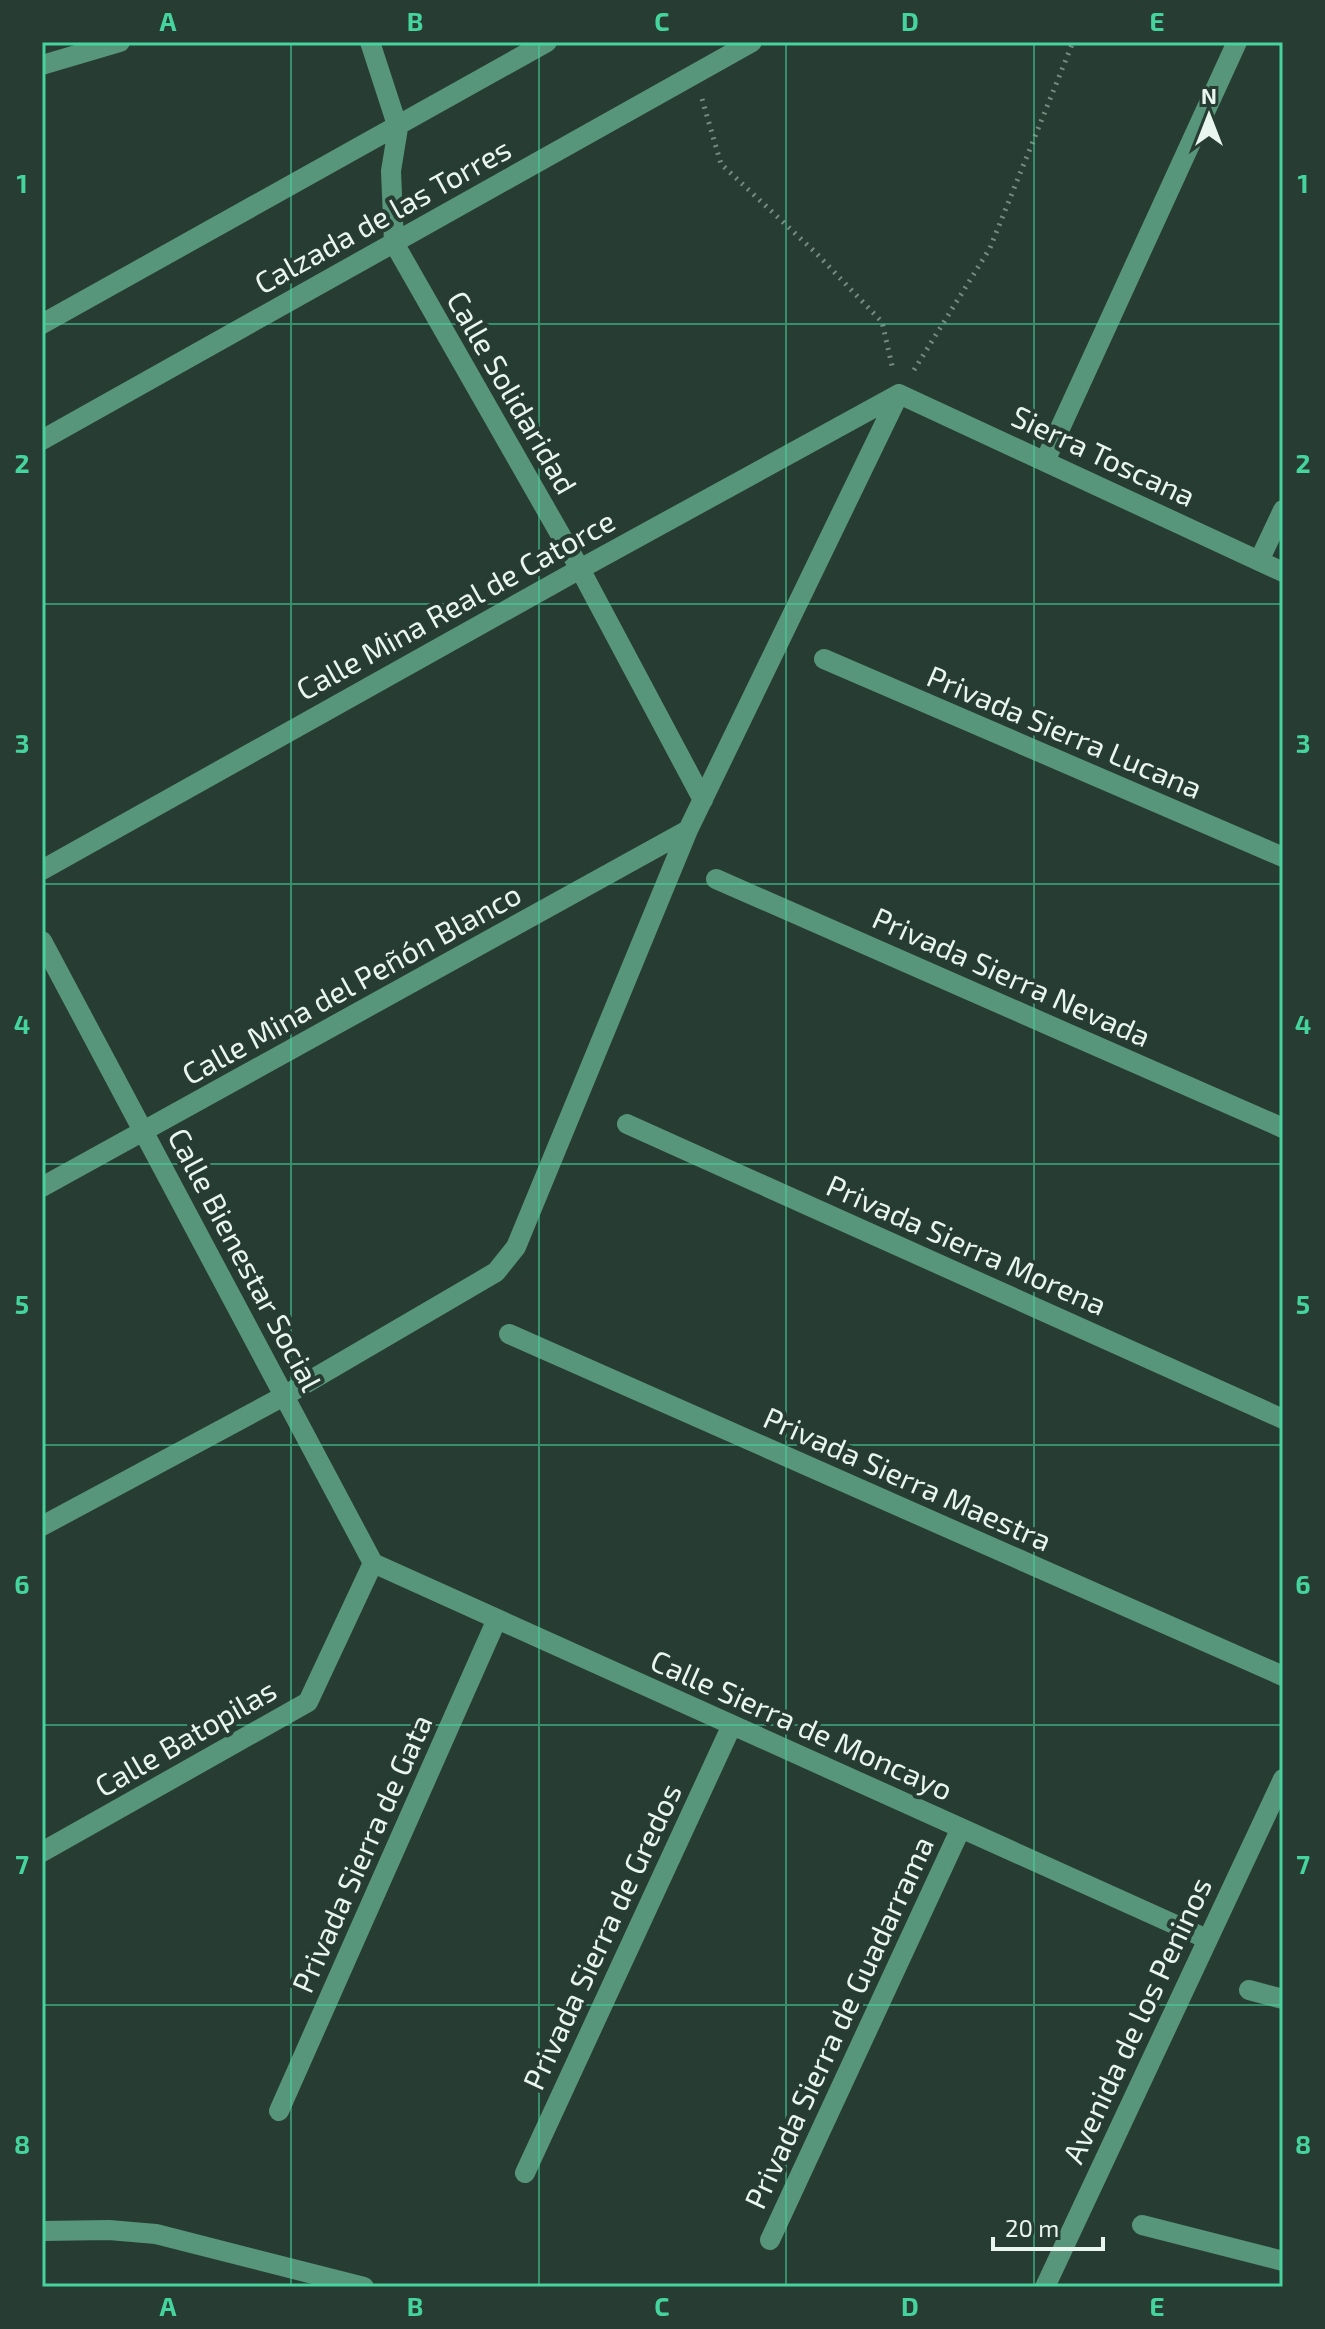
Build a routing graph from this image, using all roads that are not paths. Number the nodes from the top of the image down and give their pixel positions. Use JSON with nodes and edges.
{"nodes":[{"id":1,"x":120,"y":42,"type":"edge"},
{"id":2,"x":370,"y":42,"type":"edge"},
{"id":3,"x":547,"y":42,"type":"edge"},
{"id":4,"x":752,"y":42,"type":"edge"},
{"id":5,"x":1237,"y":42,"type":"edge"},
{"id":6,"x":42,"y":65,"type":"edge"},
{"id":7,"x":398,"y":128,"type":"junction"},
{"id":8,"x":394,"y":243,"type":"junction"},
{"id":9,"x":42,"y":324,"type":"edge"},
{"id":10,"x":899,"y":394,"type":"junction"},
{"id":11,"x":42,"y":440,"type":"edge"},
{"id":12,"x":1045,"y":461,"type":"junction"},
{"id":13,"x":1283,"y":510,"type":"edge"},
{"id":14,"x":1259,"y":561,"type":"junction"},
{"id":15,"x":580,"y":569,"type":"junction"},
{"id":16,"x":1283,"y":572,"type":"edge"},
{"id":17,"x":824,"y":659,"type":"dead end"},
{"id":18,"x":703,"y":800,"type":"junction"},
{"id":19,"x":688,"y":830,"type":"junction"},
{"id":20,"x":1283,"y":857,"type":"edge"},
{"id":21,"x":42,"y":870,"type":"edge"},
{"id":22,"x":716,"y":879,"type":"dead end"},
{"id":23,"x":42,"y":941,"type":"edge"},
{"id":24,"x":627,"y":1124,"type":"dead end"},
{"id":25,"x":1283,"y":1128,"type":"edge"},
{"id":26,"x":145,"y":1132,"type":"junction"},
{"id":27,"x":42,"y":1187,"type":"edge"},
{"id":28,"x":509,"y":1334,"type":"dead end"},
{"id":29,"x":284,"y":1396,"type":"junction"},
{"id":30,"x":1283,"y":1419,"type":"edge"},
{"id":31,"x":42,"y":1526,"type":"edge"},
{"id":32,"x":373,"y":1563,"type":"junction"},
{"id":33,"x":497,"y":1619,"type":"junction"},
{"id":34,"x":1283,"y":1676,"type":"edge"},
{"id":35,"x":732,"y":1725,"type":"junction"},
{"id":36,"x":1283,"y":1779,"type":"edge"},
{"id":37,"x":961,"y":1828,"type":"junction"},
{"id":38,"x":42,"y":1852,"type":"edge"},
{"id":39,"x":1207,"y":1939,"type":"junction"},
{"id":40,"x":1249,"y":1990,"type":"dead end"},
{"id":41,"x":1283,"y":1999,"type":"edge"},
{"id":42,"x":279,"y":2111,"type":"dead end"},
{"id":43,"x":525,"y":2173,"type":"dead end"},
{"id":44,"x":1142,"y":2225,"type":"dead end"},
{"id":45,"x":42,"y":2231,"type":"edge"},
{"id":46,"x":770,"y":2240,"type":"dead end"},
{"id":47,"x":1283,"y":2261,"type":"edge"},
{"id":48,"x":364,"y":2287,"type":"edge"},
{"id":49,"x":1045,"y":2287,"type":"edge"}],
"edges":[{"from":1,"to":6,"type":"street"},
{"from":2,"to":7,"type":"street"},
{"from":3,"to":7,"type":"street"},
{"from":4,"to":8,"type":"street","name":"Calzada de las Torres"},
{"from":5,"to":12,"type":"street"},
{"from":7,"to":8,"type":"street","name":"Calle Solidaridad"},
{"from":7,"to":9,"type":"street"},
{"from":8,"to":11,"type":"street","name":"Calzada de las Torres"},
{"from":8,"to":15,"type":"street","name":"Calle Solidaridad"},
{"from":10,"to":12,"type":"street","name":"Sierra Toscana"},
{"from":10,"to":15,"type":"street","name":"Calle Mina Real de Catorce"},
{"from":10,"to":18,"type":"street"},
{"from":12,"to":14,"type":"street","name":"Sierra Toscana"},
{"from":13,"to":14,"type":"street"},
{"from":14,"to":16,"type":"street","name":"Sierra Toscana"},
{"from":15,"to":18,"type":"street","name":"Calle Solidaridad"},
{"from":15,"to":21,"type":"street","name":"Calle Mina Real de Catorce"},
{"from":17,"to":20,"type":"street","name":"Privada Sierra Lucana"},
{"from":18,"to":19,"type":"street"},
{"from":19,"to":26,"type":"street","name":"Calle Mina del Peñón Blanco"},
{"from":19,"to":29,"type":"street"},
{"from":22,"to":25,"type":"street","name":"Privada Sierra Nevada"},
{"from":23,"to":26,"type":"street","name":"Calle Bienestar Social"},
{"from":24,"to":30,"type":"street","name":"Privada Sierra Morena"},
{"from":26,"to":27,"type":"street","name":"Calle Mina del Peñón Blanco"},
{"from":26,"to":29,"type":"street","name":"Calle Bienestar Social"},
{"from":28,"to":34,"type":"street","name":"Privada Sierra Maestra"},
{"from":29,"to":31,"type":"street"},
{"from":29,"to":32,"type":"street","name":"Calle Bienestar Social"},
{"from":32,"to":33,"type":"street","name":"Calle Sierra de Moncayo"},
{"from":32,"to":38,"type":"street","name":"Calle Batopilas"},
{"from":33,"to":35,"type":"street","name":"Calle Sierra de Moncayo"},
{"from":33,"to":42,"type":"street","name":"Privada Sierra de Gata"},
{"from":35,"to":37,"type":"street","name":"Calle Sierra de Moncayo"},
{"from":35,"to":43,"type":"street","name":"Privada Sierra de Gredos"},
{"from":36,"to":39,"type":"street","name":"Avenida de los Peninos"},
{"from":37,"to":39,"type":"street","name":"Calle Sierra de Moncayo"},
{"from":37,"to":46,"type":"street","name":"Privada Sierra de Guadarrama"},
{"from":39,"to":49,"type":"street","name":"Avenida de los Peninos"},
{"from":40,"to":41,"type":"street"},
{"from":44,"to":47,"type":"street"},
{"from":45,"to":48,"type":"street"}]}
